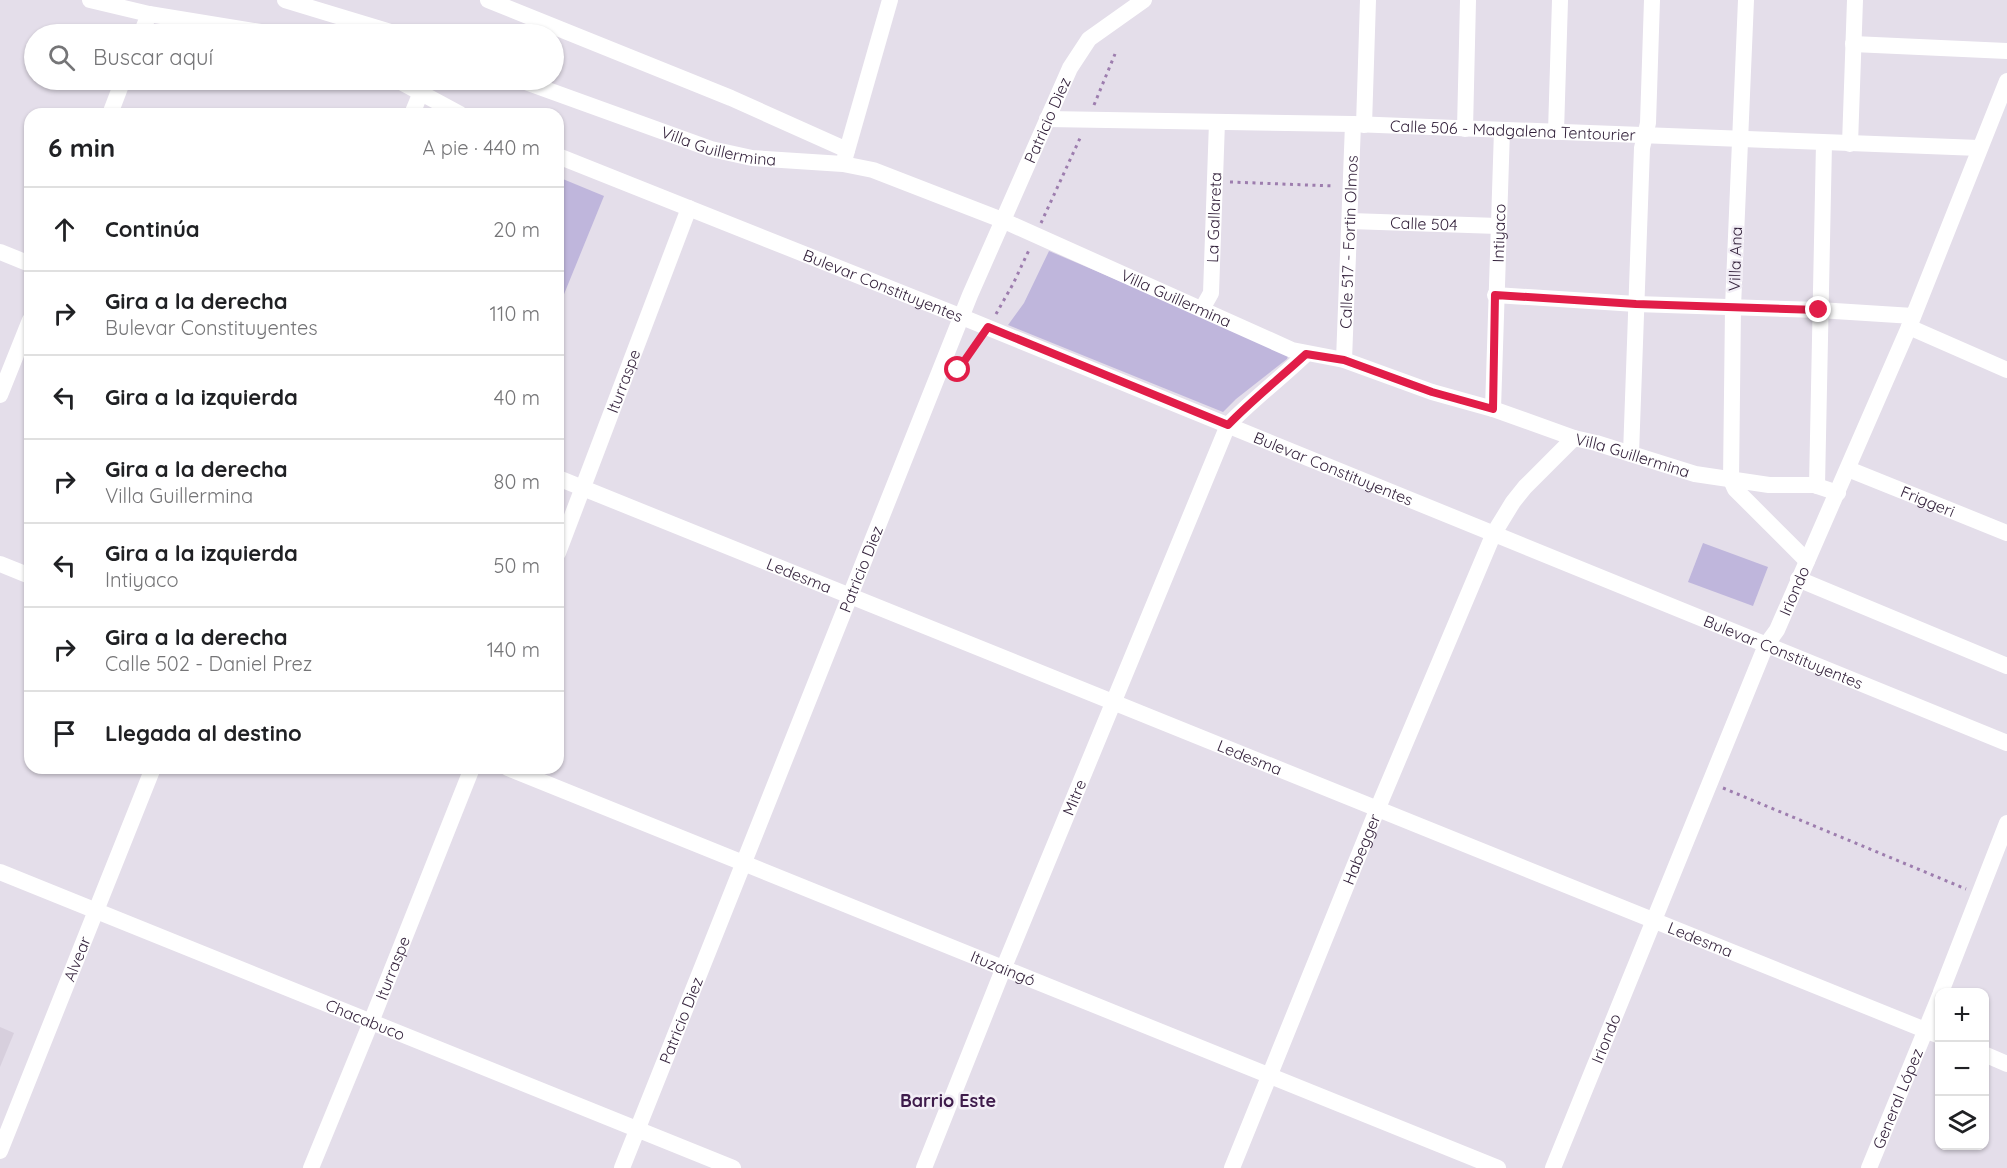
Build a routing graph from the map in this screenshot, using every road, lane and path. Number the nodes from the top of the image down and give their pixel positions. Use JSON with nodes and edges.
{"nodes":[{"id":1,"x":90,"y":0,"type":"edge"},
{"id":2,"x":285,"y":0,"type":"edge"},
{"id":3,"x":488,"y":0,"type":"edge"},
{"id":4,"x":890,"y":0,"type":"edge"},
{"id":5,"x":1144,"y":0,"type":"edge"},
{"id":6,"x":1368,"y":0,"type":"edge"},
{"id":7,"x":1468,"y":0,"type":"edge"},
{"id":8,"x":1560,"y":0,"type":"edge"},
{"id":9,"x":1652,"y":0,"type":"edge"},
{"id":10,"x":1746,"y":0,"type":"edge"},
{"id":11,"x":1855,"y":0,"type":"edge"},
{"id":12,"x":148,"y":14,"type":"junction"},
{"id":13,"x":144,"y":24,"type":"edge"},
{"id":14,"x":210,"y":24,"type":"edge"},
{"id":15,"x":370,"y":24,"type":"edge"},
{"id":16,"x":548,"y":24,"type":"edge"},
{"id":17,"x":564,"y":31,"type":"edge"},
{"id":18,"x":1853,"y":44,"type":"junction"},
{"id":19,"x":2007,"y":51,"type":"edge"},
{"id":20,"x":1115,"y":54,"type":"dead end"},
{"id":21,"x":2007,"y":81,"type":"edge"},
{"id":22,"x":119,"y":90,"type":"edge"},
{"id":23,"x":417,"y":90,"type":"edge"},
{"id":24,"x":548,"y":90,"type":"edge"},
{"id":25,"x":421,"y":92,"type":"junction"},
{"id":26,"x":112,"y":108,"type":"edge"},
{"id":27,"x":414,"y":108,"type":"edge"},
{"id":28,"x":449,"y":108,"type":"edge"},
{"id":29,"x":1047,"y":119,"type":"junction"},
{"id":30,"x":1087,"y":121,"type":"junction"},
{"id":31,"x":1217,"y":122,"type":"junction"},
{"id":32,"x":1358,"y":125,"type":"junction"},
{"id":33,"x":1465,"y":129,"type":"junction"},
{"id":34,"x":1502,"y":130,"type":"junction"},
{"id":35,"x":1556,"y":132,"type":"junction"},
{"id":36,"x":1644,"y":135,"type":"junction"},
{"id":37,"x":1739,"y":138,"type":"junction"},
{"id":38,"x":1824,"y":143,"type":"junction"},
{"id":39,"x":1850,"y":144,"type":"junction"},
{"id":40,"x":1979,"y":148,"type":"junction"},
{"id":41,"x":845,"y":157,"type":"junction"},
{"id":42,"x":564,"y":158,"type":"edge"},
{"id":43,"x":1213,"y":182,"type":"junction"},
{"id":44,"x":1351,"y":186,"type":"junction"},
{"id":45,"x":689,"y":208,"type":"junction"},
{"id":46,"x":1002,"y":220,"type":"junction"},
{"id":47,"x":1350,"y":221,"type":"junction"},
{"id":48,"x":1498,"y":226,"type":"junction"},
{"id":49,"x":1036,"y":235,"type":"junction"},
{"id":50,"x":0,"y":252,"type":"edge"},
{"id":51,"x":24,"y":262,"type":"edge"},
{"id":52,"x":1495,"y":295,"type":"junction"},
{"id":53,"x":1636,"y":304,"type":"junction"},
{"id":54,"x":1733,"y":307,"type":"junction"},
{"id":55,"x":1202,"y":309,"type":"junction"},
{"id":56,"x":1819,"y":310,"type":"junction"},
{"id":57,"x":962,"y":317,"type":"junction"},
{"id":58,"x":1911,"y":321,"type":"junction"},
{"id":59,"x":988,"y":327,"type":"junction"},
{"id":60,"x":24,"y":335,"type":"edge"},
{"id":61,"x":1306,"y":354,"type":"junction"},
{"id":62,"x":1344,"y":360,"type":"junction"},
{"id":63,"x":958,"y":370,"type":"dead end"},
{"id":64,"x":2007,"y":370,"type":"edge"},
{"id":65,"x":0,"y":395,"type":"edge"},
{"id":66,"x":1493,"y":409,"type":"junction"},
{"id":67,"x":1228,"y":425,"type":"junction"},
{"id":68,"x":1574,"y":438,"type":"junction"},
{"id":69,"x":1631,"y":454,"type":"junction"},
{"id":70,"x":1848,"y":469,"type":"junction"},
{"id":71,"x":1731,"y":480,"type":"junction"},
{"id":72,"x":564,"y":481,"type":"edge"},
{"id":73,"x":1817,"y":486,"type":"junction"},
{"id":74,"x":584,"y":489,"type":"junction"},
{"id":75,"x":1838,"y":493,"type":"junction"},
{"id":76,"x":1494,"y":533,"type":"junction"},
{"id":77,"x":2007,"y":533,"type":"edge"},
{"id":78,"x":564,"y":538,"type":"edge"},
{"id":79,"x":1807,"y":561,"type":"junction"},
{"id":80,"x":0,"y":564,"type":"edge"},
{"id":81,"x":24,"y":574,"type":"edge"},
{"id":82,"x":1798,"y":579,"type":"junction"},
{"id":83,"x":851,"y":596,"type":"junction"},
{"id":84,"x":1766,"y":645,"type":"junction"},
{"id":85,"x":2007,"y":666,"type":"edge"},
{"id":86,"x":1113,"y":703,"type":"junction"},
{"id":87,"x":2007,"y":743,"type":"edge"},
{"id":88,"x":151,"y":774,"type":"edge"},
{"id":89,"x":469,"y":774,"type":"edge"},
{"id":90,"x":523,"y":774,"type":"edge"},
{"id":91,"x":1710,"y":782,"type":"junction"},
{"id":92,"x":1377,"y":810,"type":"junction"},
{"id":93,"x":2007,"y":823,"type":"edge"},
{"id":94,"x":743,"y":863,"type":"junction"},
{"id":95,"x":0,"y":872,"type":"edge"},
{"id":96,"x":1979,"y":895,"type":"junction"},
{"id":97,"x":97,"y":911,"type":"junction"},
{"id":98,"x":1653,"y":920,"type":"junction"},
{"id":99,"x":1004,"y":968,"type":"junction"},
{"id":100,"x":1942,"y":988,"type":"edge"},
{"id":101,"x":372,"y":1022,"type":"junction"},
{"id":102,"x":1933,"y":1033,"type":"edge"},
{"id":103,"x":1989,"y":1056,"type":"edge"},
{"id":104,"x":2007,"y":1064,"type":"edge"},
{"id":105,"x":1269,"y":1074,"type":"junction"},
{"id":106,"x":638,"y":1129,"type":"junction"},
{"id":107,"x":0,"y":1151,"type":"edge"},
{"id":108,"x":311,"y":1168,"type":"edge"},
{"id":109,"x":622,"y":1168,"type":"edge"},
{"id":110,"x":733,"y":1168,"type":"edge"},
{"id":111,"x":924,"y":1168,"type":"edge"},
{"id":112,"x":1232,"y":1168,"type":"edge"},
{"id":113,"x":1498,"y":1168,"type":"edge"},
{"id":114,"x":1553,"y":1168,"type":"edge"},
{"id":115,"x":1869,"y":1168,"type":"edge"}],
"edges":[{"from":1,"to":12,"type":"street"},
{"from":2,"to":15,"type":"street"},
{"from":3,"to":16,"type":"street"},
{"from":4,"to":41,"type":"street"},
{"from":5,"to":29,"type":"street","name":"Patricio Diez"},
{"from":6,"to":32,"type":"street","name":"Calle 517 - Fortin Olmos"},
{"from":7,"to":33,"type":"street"},
{"from":8,"to":35,"type":"street"},
{"from":9,"to":36,"type":"street"},
{"from":10,"to":37,"type":"street","name":"Villa Ana"},
{"from":11,"to":18,"type":"street"},
{"from":12,"to":13,"type":"street"},
{"from":12,"to":14,"type":"street"},
{"from":17,"to":41,"type":"street"},
{"from":18,"to":19,"type":"street"},
{"from":18,"to":39,"type":"street"},
{"from":20,"to":30,"type":"path"},
{"from":21,"to":40,"type":"street","name":"Iriondo"},
{"from":22,"to":26,"type":"street"},
{"from":23,"to":25,"type":"street"},
{"from":24,"to":41,"type":"street","name":"Villa Guillermina"},
{"from":25,"to":27,"type":"street"},
{"from":25,"to":28,"type":"street"},
{"from":29,"to":30,"type":"street","name":"Calle 506 - Madgalena Tentourier"},
{"from":29,"to":46,"type":"street","name":"Patricio Diez"},
{"from":30,"to":31,"type":"street","name":"Calle 506 - Madgalena Tentourier"},
{"from":30,"to":49,"type":"path"},
{"from":31,"to":32,"type":"street","name":"Calle 506 - Madgalena Tentourier"},
{"from":31,"to":43,"type":"street","name":"La Gallareta"},
{"from":32,"to":33,"type":"street","name":"Calle 506 - Madgalena Tentourier"},
{"from":32,"to":44,"type":"street","name":"Calle 517 - Fortin Olmos"},
{"from":33,"to":34,"type":"street","name":"Calle 506 - Madgalena Tentourier"},
{"from":34,"to":35,"type":"street","name":"Calle 506 - Madgalena Tentourier"},
{"from":34,"to":48,"type":"street","name":"Intiyaco"},
{"from":35,"to":36,"type":"street","name":"Calle 506 - Madgalena Tentourier"},
{"from":36,"to":37,"type":"street","name":"Calle 506 - Madgalena Tentourier"},
{"from":36,"to":53,"type":"street"},
{"from":37,"to":38,"type":"street","name":"Calle 506 - Madgalena Tentourier"},
{"from":37,"to":54,"type":"street","name":"Villa Ana"},
{"from":38,"to":39,"type":"street","name":"Calle 506 - Madgalena Tentourier"},
{"from":38,"to":56,"type":"street"},
{"from":39,"to":40,"type":"street","name":"Calle 506 - Madgalena Tentourier"},
{"from":40,"to":58,"type":"street","name":"Iriondo"},
{"from":41,"to":46,"type":"street","name":"Villa Guillermina"},
{"from":42,"to":45,"type":"street","name":"Bulevar Constituyentes"},
{"from":43,"to":44,"type":"path"},
{"from":43,"to":55,"type":"street","name":"La Gallareta"},
{"from":44,"to":47,"type":"street","name":"Calle 517 - Fortin Olmos"},
{"from":45,"to":57,"type":"street","name":"Bulevar Constituyentes"},
{"from":45,"to":74,"type":"street","name":"Iturraspe"},
{"from":46,"to":49,"type":"street","name":"Villa Guillermina"},
{"from":46,"to":57,"type":"street","name":"Patricio Diez"},
{"from":47,"to":48,"type":"street","name":"Calle 504"},
{"from":47,"to":62,"type":"street","name":"Calle 517 - Fortin Olmos"},
{"from":48,"to":52,"type":"street","name":"Intiyaco"},
{"from":49,"to":55,"type":"street","name":"Villa Guillermina"},
{"from":49,"to":59,"type":"path"},
{"from":50,"to":51,"type":"street"},
{"from":52,"to":53,"type":"street"},
{"from":52,"to":66,"type":"street","name":"Intiyaco"},
{"from":53,"to":54,"type":"street"},
{"from":53,"to":69,"type":"street"},
{"from":54,"to":56,"type":"street"},
{"from":54,"to":71,"type":"street","name":"Villa Ana"},
{"from":55,"to":61,"type":"street","name":"Villa Guillermina"},
{"from":56,"to":58,"type":"street"},
{"from":56,"to":73,"type":"street"},
{"from":57,"to":59,"type":"street","name":"Bulevar Constituyentes"},
{"from":57,"to":83,"type":"street","name":"Patricio Diez"},
{"from":58,"to":64,"type":"street"},
{"from":58,"to":70,"type":"street","name":"Iriondo"},
{"from":59,"to":63,"type":"path"},
{"from":59,"to":67,"type":"street","name":"Bulevar Constituyentes"},
{"from":60,"to":65,"type":"street"},
{"from":61,"to":62,"type":"street","name":"Villa Guillermina"},
{"from":61,"to":67,"type":"street"},
{"from":62,"to":66,"type":"street","name":"Villa Guillermina"},
{"from":66,"to":68,"type":"street","name":"Villa Guillermina"},
{"from":67,"to":76,"type":"street","name":"Bulevar Constituyentes"},
{"from":67,"to":86,"type":"street","name":"Mitre"},
{"from":68,"to":69,"type":"street","name":"Villa Guillermina"},
{"from":68,"to":76,"type":"street","name":"Habegger"},
{"from":69,"to":71,"type":"street","name":"Villa Guillermina"},
{"from":70,"to":75,"type":"street","name":"Iriondo"},
{"from":70,"to":77,"type":"street","name":"Friggeri"},
{"from":71,"to":73,"type":"street","name":"Villa Guillermina"},
{"from":71,"to":79,"type":"street"},
{"from":72,"to":74,"type":"street","name":"Ledesma"},
{"from":73,"to":75,"type":"street","name":"Villa Guillermina"},
{"from":74,"to":78,"type":"street","name":"Iturraspe"},
{"from":74,"to":83,"type":"street","name":"Ledesma"},
{"from":75,"to":79,"type":"street","name":"Iriondo"},
{"from":76,"to":84,"type":"street","name":"Bulevar Constituyentes"},
{"from":76,"to":92,"type":"street","name":"Habegger"},
{"from":79,"to":82,"type":"street","name":"Iriondo"},
{"from":80,"to":81,"type":"street"},
{"from":82,"to":84,"type":"street","name":"Iriondo"},
{"from":82,"to":85,"type":"street"},
{"from":83,"to":86,"type":"street","name":"Ledesma"},
{"from":83,"to":94,"type":"street","name":"Patricio Diez"},
{"from":84,"to":87,"type":"street","name":"Bulevar Constituyentes"},
{"from":84,"to":91,"type":"street","name":"Iriondo"},
{"from":86,"to":92,"type":"street","name":"Ledesma"},
{"from":86,"to":99,"type":"street","name":"Mitre"},
{"from":88,"to":97,"type":"street","name":"Alvear"},
{"from":89,"to":101,"type":"street","name":"Iturraspe"},
{"from":90,"to":94,"type":"street","name":"Ituzaingó"},
{"from":91,"to":96,"type":"path"},
{"from":91,"to":98,"type":"street","name":"Iriondo"},
{"from":92,"to":98,"type":"street","name":"Ledesma"},
{"from":92,"to":105,"type":"street","name":"Habegger"},
{"from":93,"to":96,"type":"street","name":"General López"},
{"from":94,"to":99,"type":"street","name":"Ituzaingó"},
{"from":94,"to":106,"type":"street","name":"Patricio Diez"},
{"from":95,"to":97,"type":"street","name":"Chacabuco"},
{"from":96,"to":100,"type":"street","name":"General López"},
{"from":97,"to":101,"type":"street","name":"Chacabuco"},
{"from":97,"to":107,"type":"street","name":"Alvear"},
{"from":98,"to":102,"type":"street","name":"Ledesma"},
{"from":98,"to":114,"type":"street","name":"Iriondo"},
{"from":99,"to":105,"type":"street","name":"Ituzaingó"},
{"from":99,"to":111,"type":"street","name":"Mitre"},
{"from":101,"to":106,"type":"street","name":"Chacabuco"},
{"from":101,"to":108,"type":"street","name":"Iturraspe"},
{"from":102,"to":115,"type":"street","name":"General López"},
{"from":103,"to":104,"type":"street"},
{"from":105,"to":112,"type":"street","name":"Habegger"},
{"from":105,"to":113,"type":"street","name":"Ituzaingó"},
{"from":106,"to":109,"type":"street","name":"Patricio Diez"},
{"from":106,"to":110,"type":"street","name":"Chacabuco"}]}
